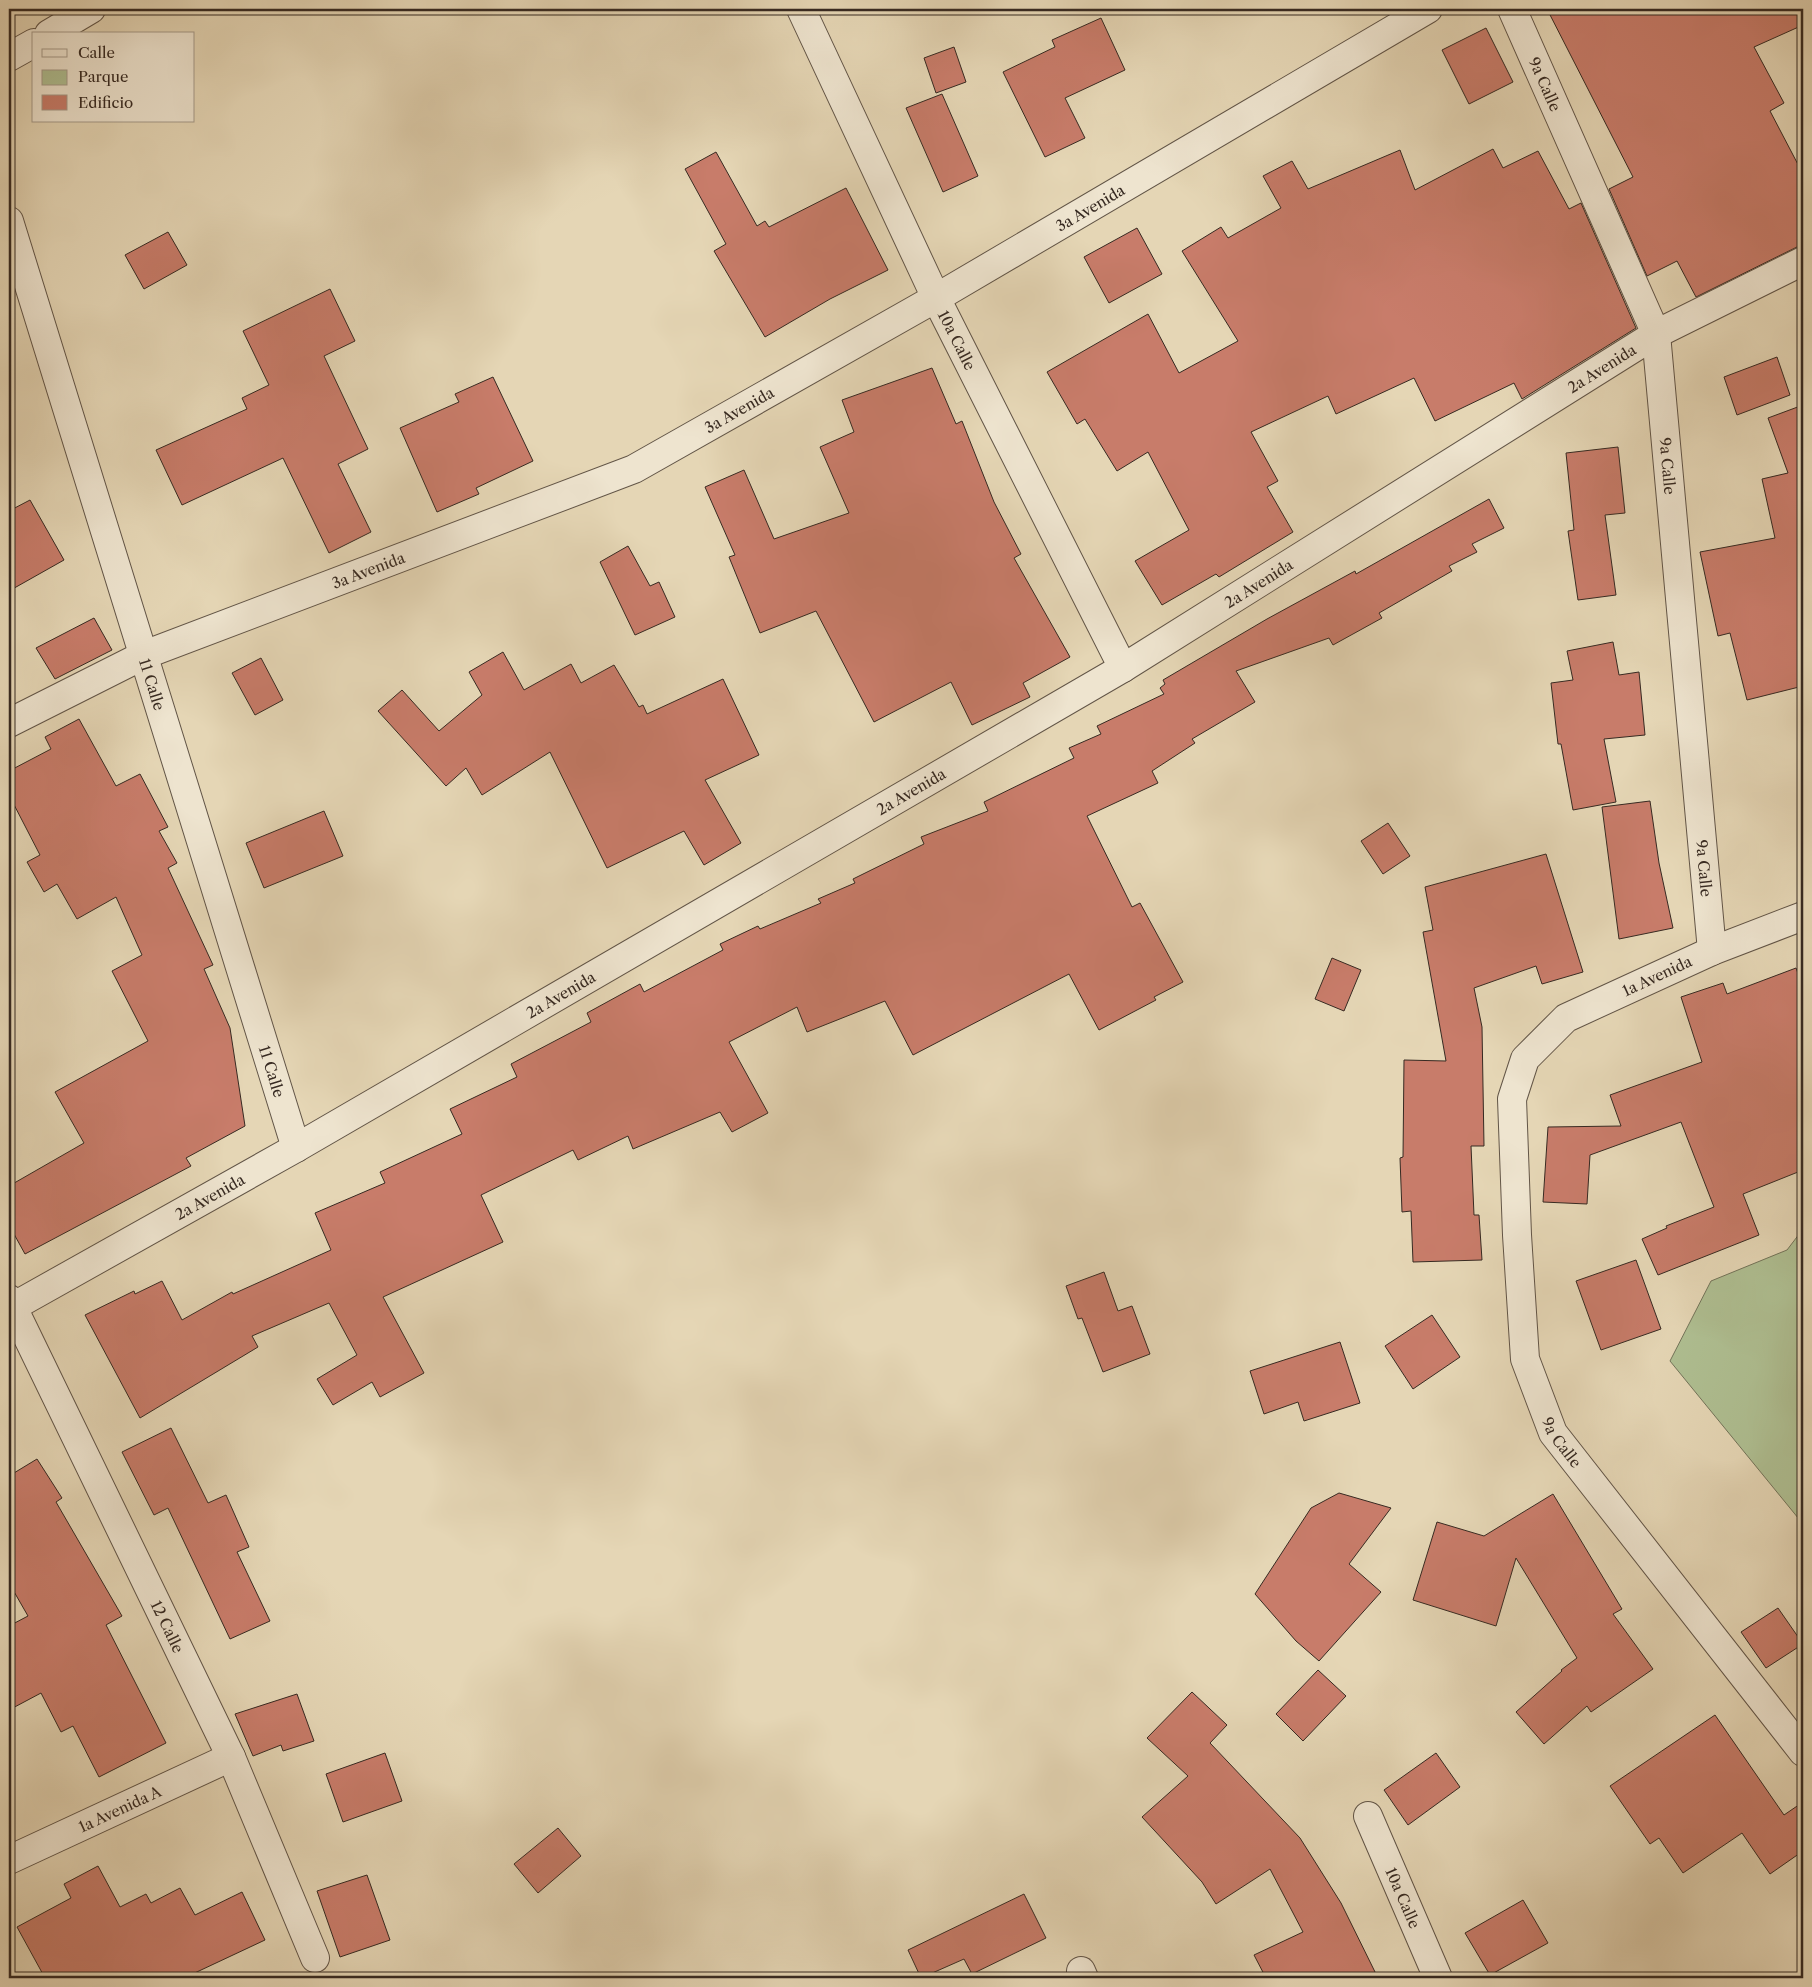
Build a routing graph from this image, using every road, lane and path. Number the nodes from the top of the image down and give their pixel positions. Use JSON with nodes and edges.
{"nodes":[{"id":1,"x":91,"y":9,"type":"edge"},
{"id":2,"x":801,"y":9,"type":"edge"},
{"id":3,"x":1428,"y":9,"type":"edge"},
{"id":4,"x":1512,"y":9,"type":"edge"},
{"id":5,"x":52,"y":32,"type":"edge"},
{"id":6,"x":32,"y":44,"type":"edge"},
{"id":7,"x":9,"y":57,"type":"edge"},
{"id":8,"x":9,"y":221,"type":"edge"},
{"id":9,"x":1803,"y":260,"type":"edge"},
{"id":10,"x":936,"y":298,"type":"junction"},
{"id":11,"x":1656,"y":334,"type":"junction"},
{"id":12,"x":144,"y":655,"type":"junction"},
{"id":13,"x":1123,"y":668,"type":"junction"},
{"id":14,"x":9,"y":723,"type":"edge"},
{"id":15,"x":1803,"y":916,"type":"edge"},
{"id":16,"x":1712,"y":951,"type":"junction"},
{"id":17,"x":1525,"y":1059,"type":"joint"},
{"id":18,"x":296,"y":1148,"type":"junction"},
{"id":19,"x":10,"y":1305,"type":"edge"},
{"id":20,"x":1803,"y":1752,"type":"edge"},
{"id":21,"x":231,"y":1757,"type":"junction"},
{"id":22,"x":1368,"y":1816,"type":"dead end"},
{"id":23,"x":9,"y":1860,"type":"edge"},
{"id":24,"x":314,"y":1958,"type":"dead end"},
{"id":25,"x":1438,"y":1978,"type":"edge"}],
"edges":[{"from":1,"to":5,"type":"street"},
{"from":2,"to":10,"type":"street","name":"10a Calle"},
{"from":3,"to":10,"type":"street","name":"3a Avenida"},
{"from":4,"to":11,"type":"street","name":"9a Calle"},
{"from":6,"to":7,"type":"street"},
{"from":8,"to":12,"type":"street","name":"11 Calle"},
{"from":9,"to":11,"type":"street","name":"2a Avenida"},
{"from":10,"to":12,"type":"street","name":"3a Avenida"},
{"from":10,"to":13,"type":"street","name":"10a Calle"},
{"from":11,"to":13,"type":"street","name":"2a Avenida"},
{"from":11,"to":16,"type":"street","name":"9a Calle"},
{"from":12,"to":14,"type":"street","name":"3a Avenida"},
{"from":12,"to":18,"type":"street","name":"11 Calle"},
{"from":13,"to":18,"type":"street","name":"2a Avenida"},
{"from":15,"to":16,"type":"street","name":"1a Avenida"},
{"from":16,"to":17,"type":"street","name":"1a Avenida"},
{"from":17,"to":20,"type":"street","name":"9a Calle"},
{"from":18,"to":19,"type":"street","name":"2a Avenida"},
{"from":19,"to":21,"type":"street","name":"12 Calle"},
{"from":21,"to":23,"type":"street","name":"1a Avenida A"},
{"from":21,"to":24,"type":"street","name":"12 Calle"},
{"from":22,"to":25,"type":"street","name":"10a Calle"}]}
